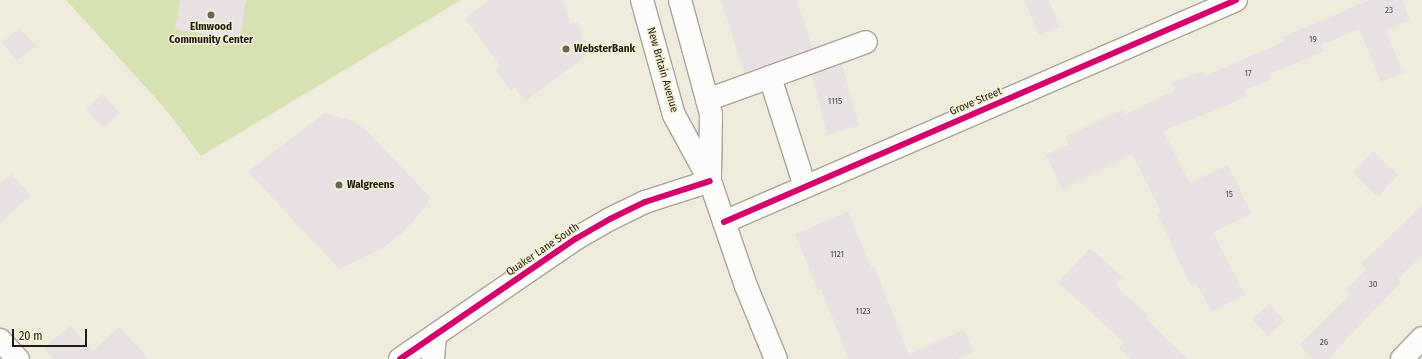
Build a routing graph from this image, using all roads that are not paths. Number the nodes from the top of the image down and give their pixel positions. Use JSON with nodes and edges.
{"nodes":[{"id":1,"x":642,"y":0,"type":"edge"},
{"id":2,"x":680,"y":0,"type":"edge"},
{"id":3,"x":1236,"y":0,"type":"edge"},
{"id":4,"x":866,"y":42,"type":"dead end"},
{"id":5,"x":770,"y":77,"type":"junction"},
{"id":6,"x":707,"y":100,"type":"junction"},
{"id":7,"x":710,"y":181,"type":"junction"},
{"id":8,"x":805,"y":187,"type":"junction"},
{"id":9,"x":724,"y":222,"type":"junction"},
{"id":10,"x":435,"y":335,"type":"junction"},
{"id":11,"x":1422,"y":338,"type":"edge"},
{"id":12,"x":0,"y":340,"type":"edge"},
{"id":13,"x":18,"y":359,"type":"edge"},
{"id":14,"x":400,"y":359,"type":"edge"},
{"id":15,"x":433,"y":359,"type":"edge"},
{"id":16,"x":776,"y":359,"type":"edge"},
{"id":17,"x":1402,"y":359,"type":"edge"}],
"edges":[{"from":1,"to":7,"type":"main road","name":"New Britain Avenue"},
{"from":2,"to":6,"type":"main road","name":"New Britain Avenue"},
{"from":3,"to":8,"type":"main road","name":"Grove Street"},
{"from":4,"to":5,"type":"main road"},
{"from":5,"to":6,"type":"main road"},
{"from":5,"to":8,"type":"main road"},
{"from":6,"to":7,"type":"main road","name":"New Britain Avenue"},
{"from":7,"to":9,"type":"main road","name":"New Britain Avenue"},
{"from":7,"to":10,"type":"main road","name":"Quaker Lane South"},
{"from":8,"to":9,"type":"main road","name":"Grove Street"},
{"from":9,"to":16,"type":"main road","name":"New Britain Avenue"},
{"from":10,"to":14,"type":"main road","name":"Quaker Lane South"},
{"from":10,"to":15,"type":"main road"},
{"from":11,"to":17,"type":"main road"},
{"from":12,"to":13,"type":"main road"}]}
